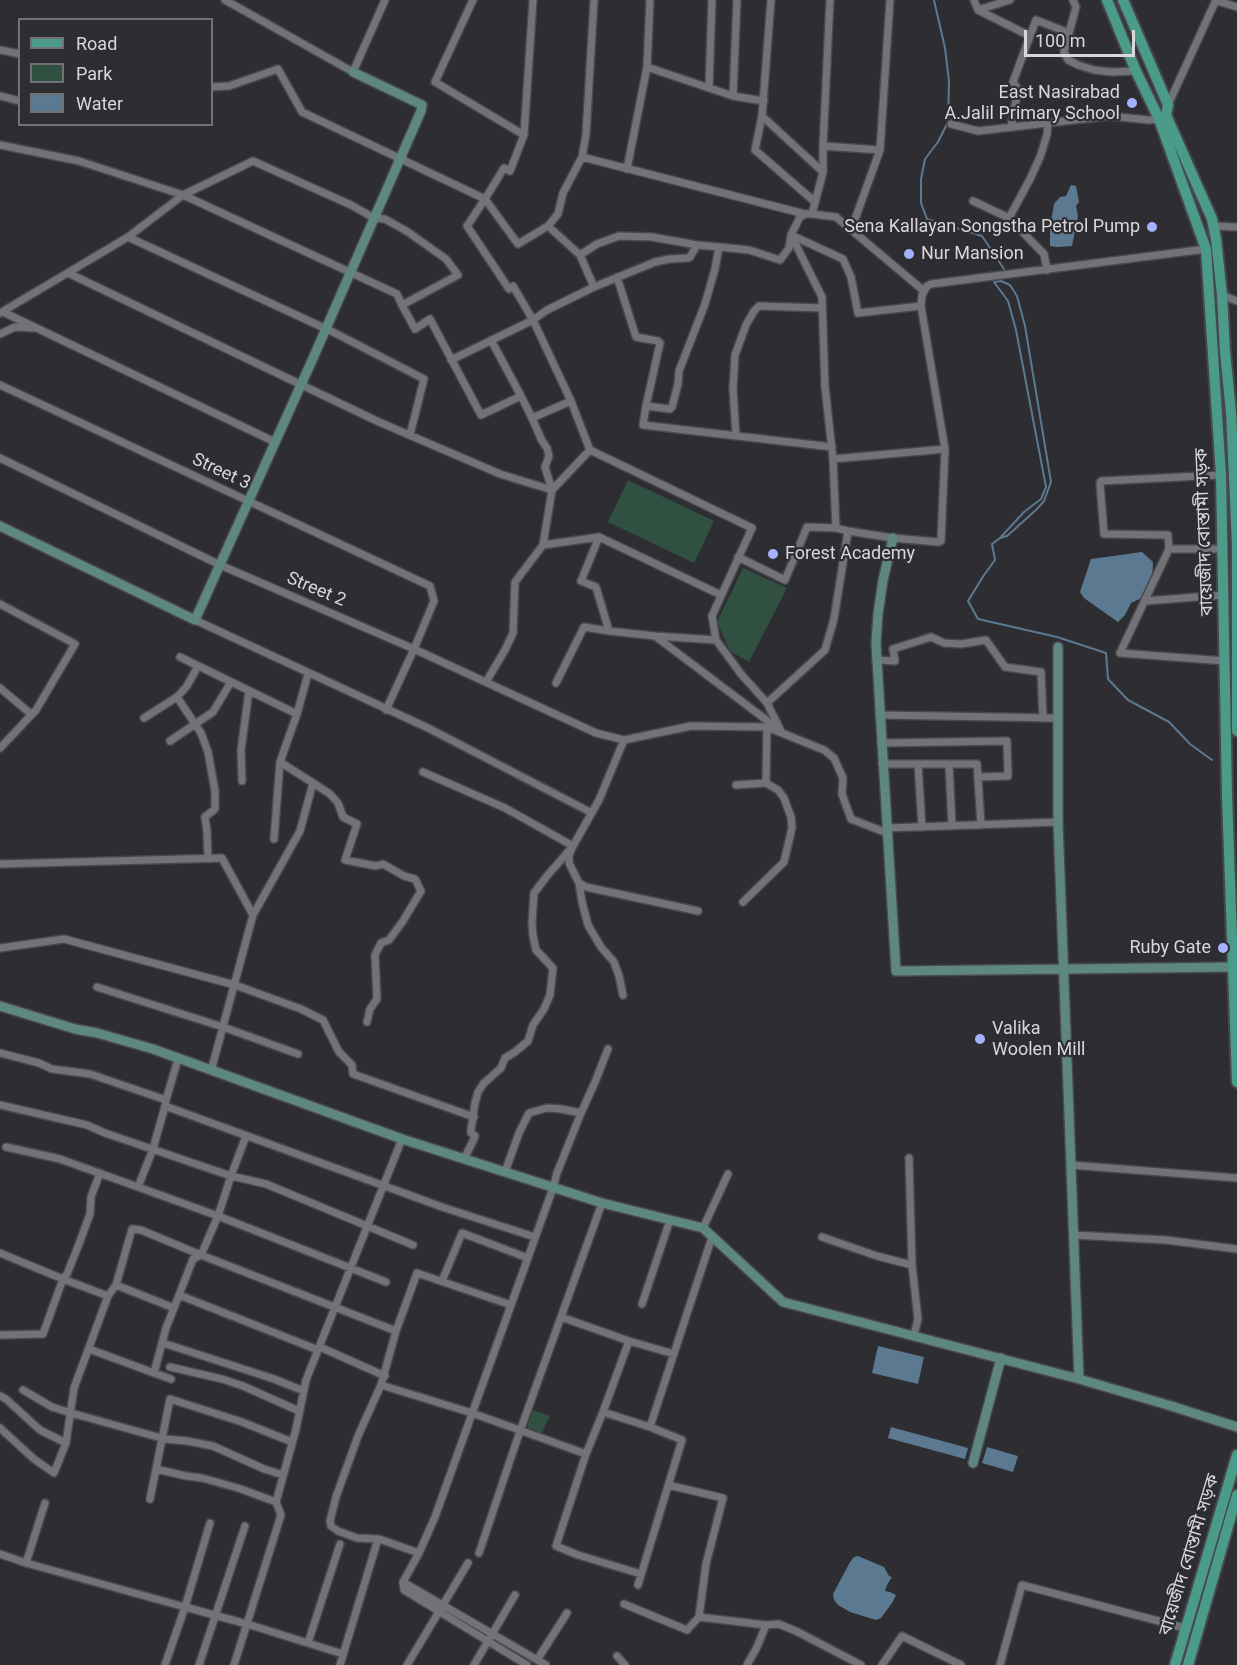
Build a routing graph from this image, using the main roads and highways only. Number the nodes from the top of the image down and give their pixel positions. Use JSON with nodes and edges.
{"nodes":[{"id":1,"x":1107,"y":0,"type":"edge"},
{"id":2,"x":1114,"y":0,"type":"edge"},
{"id":3,"x":1120,"y":8,"type":"edge"},
{"id":4,"x":1154,"y":107,"type":"junction"},
{"id":5,"x":1164,"y":113,"type":"junction"},
{"id":6,"x":1234,"y":413,"type":"edge"},
{"id":7,"x":1237,"y":545,"type":"edge"},
{"id":8,"x":1237,"y":731,"type":"edge"},
{"id":9,"x":1235,"y":967,"type":"edge"},
{"id":10,"x":1237,"y":1082,"type":"edge"},
{"id":11,"x":1237,"y":1455,"type":"edge"},
{"id":12,"x":1237,"y":1495,"type":"edge"},
{"id":13,"x":1174,"y":1665,"type":"edge"},
{"id":14,"x":1188,"y":1665,"type":"edge"}],
"edges":[{"from":1,"to":4,"type":"main road","name":"বায়েজীদ বোস্তামী সড়ক"},
{"from":2,"to":3,"type":"main road"},
{"from":3,"to":4,"type":"main road"},
{"from":3,"to":5,"type":"main road","name":"বায়েজীদ বোস্তামী সড়ক"},
{"from":4,"to":5,"type":"main road","name":"বায়েজীদ বোস্তামী সড়ক"},
{"from":5,"to":6,"type":"main road","name":"বায়েজীদ বোস্তামী সড়ক"},
{"from":5,"to":9,"type":"main road","name":"বায়েজীদ বোস্তামী সড়ক"},
{"from":6,"to":7,"type":"main road","name":"বায়েজীদ বোস্তামী সড়ক"},
{"from":7,"to":8,"type":"main road","name":"বায়েজীদ বোস্তামী সড়ক"},
{"from":9,"to":10,"type":"main road","name":"বায়েজীদ বোস্তামী সড়ক"},
{"from":11,"to":13,"type":"main road","name":"বায়েজীদ বোস্তামী সড়ক"},
{"from":12,"to":14,"type":"main road","name":"বায়েজীদ বোস্তামী সড়ক"}]}
